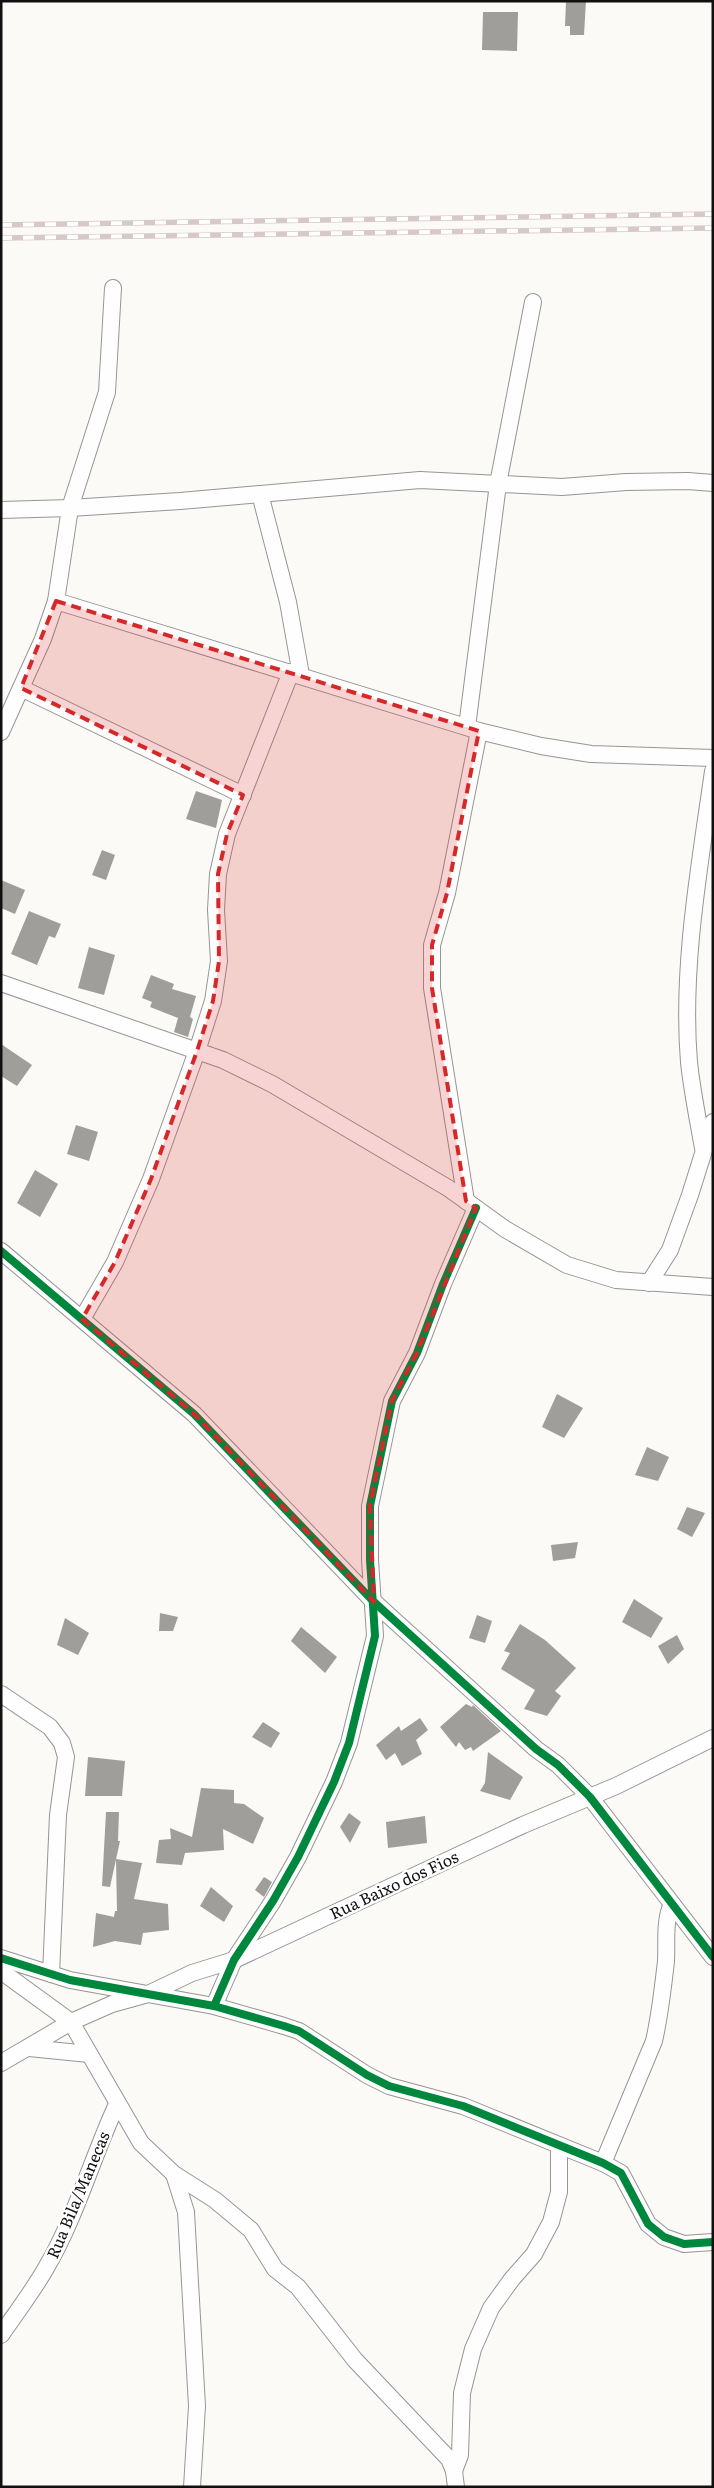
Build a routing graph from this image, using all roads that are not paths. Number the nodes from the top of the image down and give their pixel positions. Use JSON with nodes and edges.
{"nodes":[{"id":1,"x":113,"y":288,"type":"dead end"},
{"id":2,"x":533,"y":302,"type":"dead end"},
{"id":3,"x":713,"y":483,"type":"edge"},
{"id":4,"x":498,"y":484,"type":"junction"},
{"id":5,"x":260,"y":494,"type":"junction"},
{"id":6,"x":70,"y":508,"type":"junction"},
{"id":7,"x":1,"y":510,"type":"edge"},
{"id":8,"x":56,"y":601,"type":"junction"},
{"id":9,"x":296,"y":674,"type":"junction"},
{"id":10,"x":21,"y":688,"type":"junction"},
{"id":11,"x":473,"y":729,"type":"junction"},
{"id":12,"x":1,"y":732,"type":"edge"},
{"id":13,"x":713,"y":758,"type":"edge"},
{"id":14,"x":713,"y":771,"type":"edge"},
{"id":15,"x":243,"y":795,"type":"junction"},
{"id":16,"x":1,"y":983,"type":"edge"},
{"id":17,"x":197,"y":1051,"type":"junction"},
{"id":18,"x":713,"y":1122,"type":"edge"},
{"id":19,"x":703,"y":1148,"type":"junction"},
{"id":20,"x":471,"y":1205,"type":"junction"},
{"id":21,"x":1,"y":1251,"type":"edge"},
{"id":22,"x":649,"y":1283,"type":"junction"},
{"id":23,"x":713,"y":1287,"type":"edge"},
{"id":24,"x":82,"y":1319,"type":"junction"},
{"id":25,"x":374,"y":1602,"type":"junction"},
{"id":26,"x":1,"y":1694,"type":"edge"},
{"id":27,"x":713,"y":1738,"type":"edge"},
{"id":28,"x":590,"y":1797,"type":"junction"},
{"id":29,"x":672,"y":1904,"type":"junction"},
{"id":30,"x":713,"y":1957,"type":"edge"},
{"id":31,"x":1,"y":1958,"type":"edge"},
{"id":32,"x":234,"y":1960,"type":"junction"},
{"id":33,"x":1,"y":1971,"type":"edge"},
{"id":34,"x":51,"y":1974,"type":"junction"},
{"id":35,"x":148,"y":1994,"type":"junction"},
{"id":36,"x":214,"y":2006,"type":"junction"},
{"id":37,"x":71,"y":2022,"type":"junction"},
{"id":38,"x":29,"y":2048,"type":"junction"},
{"id":39,"x":89,"y":2054,"type":"junction"},
{"id":40,"x":1,"y":2063,"type":"edge"},
{"id":41,"x":117,"y":2104,"type":"junction"},
{"id":42,"x":559,"y":2146,"type":"junction"},
{"id":43,"x":603,"y":2163,"type":"junction"},
{"id":44,"x":174,"y":2174,"type":"junction"},
{"id":45,"x":713,"y":2242,"type":"edge"},
{"id":46,"x":1,"y":2335,"type":"edge"},
{"id":47,"x":455,"y":2479,"type":"edge"},
{"id":48,"x":192,"y":2487,"type":"edge"}],
"edges":[{"from":1,"to":6,"type":"street"},
{"from":2,"to":4,"type":"street"},
{"from":3,"to":4,"type":"street"},
{"from":4,"to":5,"type":"street"},
{"from":4,"to":11,"type":"street"},
{"from":5,"to":6,"type":"street"},
{"from":5,"to":9,"type":"street"},
{"from":6,"to":7,"type":"street"},
{"from":6,"to":8,"type":"street"},
{"from":8,"to":9,"type":"street"},
{"from":8,"to":10,"type":"street"},
{"from":9,"to":11,"type":"street"},
{"from":9,"to":15,"type":"street"},
{"from":10,"to":12,"type":"street"},
{"from":10,"to":15,"type":"street"},
{"from":11,"to":13,"type":"street"},
{"from":11,"to":20,"type":"street"},
{"from":14,"to":19,"type":"street"},
{"from":15,"to":17,"type":"street"},
{"from":16,"to":17,"type":"street"},
{"from":17,"to":20,"type":"street"},
{"from":17,"to":24,"type":"street"},
{"from":18,"to":19,"type":"street"},
{"from":19,"to":22,"type":"street"},
{"from":20,"to":22,"type":"street"},
{"from":20,"to":25,"type":"street"},
{"from":21,"to":24,"type":"street"},
{"from":22,"to":23,"type":"street"},
{"from":24,"to":25,"type":"street"},
{"from":25,"to":28,"type":"street"},
{"from":25,"to":32,"type":"street"},
{"from":26,"to":34,"type":"street"},
{"from":27,"to":28,"type":"street","name":"Rua Baixo dos Fios"},
{"from":28,"to":29,"type":"street"},
{"from":28,"to":32,"type":"street","name":"Rua Baixo dos Fios"},
{"from":29,"to":30,"type":"street"},
{"from":29,"to":43,"type":"street"},
{"from":31,"to":34,"type":"street"},
{"from":32,"to":35,"type":"street","name":"Rua Baixo dos Fios"},
{"from":32,"to":36,"type":"street"},
{"from":33,"to":37,"type":"street"},
{"from":34,"to":35,"type":"street"},
{"from":35,"to":36,"type":"street"},
{"from":35,"to":37,"type":"street","name":"Rua Baixo dos Fios"},
{"from":36,"to":42,"type":"street"},
{"from":37,"to":38,"type":"street","name":"Rua Baixo dos Fios"},
{"from":37,"to":39,"type":"street"},
{"from":38,"to":39,"type":"street"},
{"from":38,"to":40,"type":"street"},
{"from":39,"to":41,"type":"street"},
{"from":41,"to":44,"type":"street"},
{"from":41,"to":46,"type":"street","name":"Rua Bila/Manecas"},
{"from":42,"to":43,"type":"street"},
{"from":42,"to":47,"type":"street"},
{"from":43,"to":45,"type":"street"},
{"from":44,"to":47,"type":"street"},
{"from":44,"to":48,"type":"street"}]}
